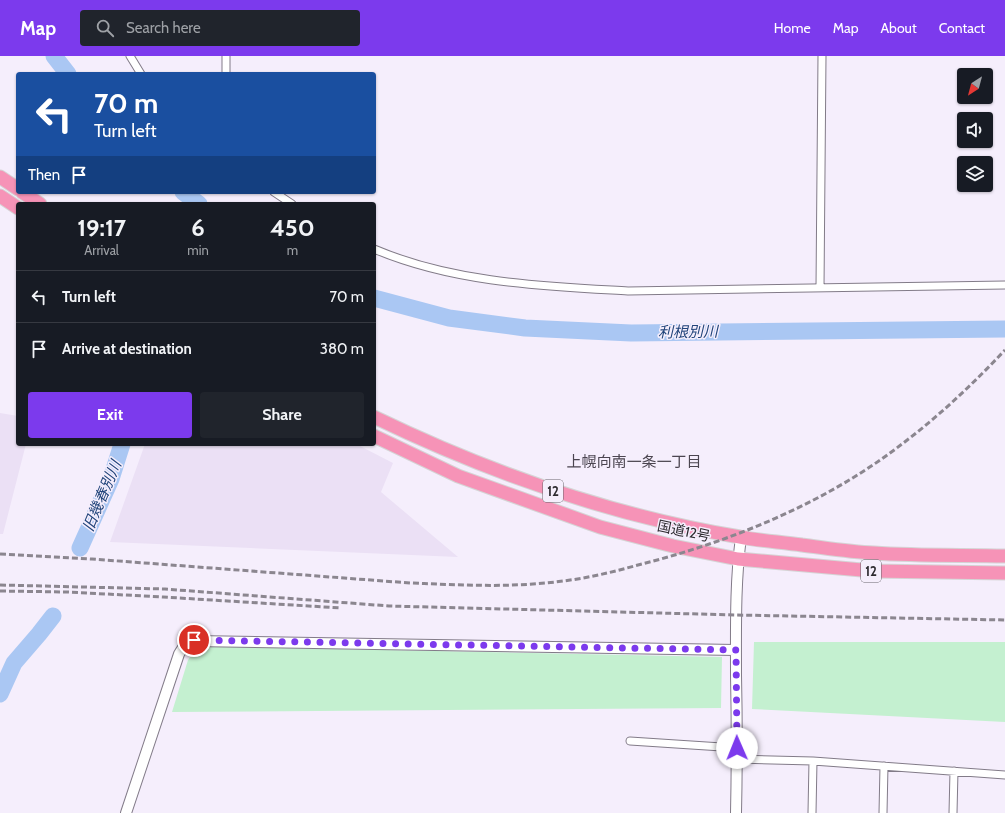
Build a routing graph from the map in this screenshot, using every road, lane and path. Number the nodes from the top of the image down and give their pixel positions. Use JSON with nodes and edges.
{"nodes":[{"id":1,"x":130,"y":56,"type":"edge"},
{"id":2,"x":226,"y":56,"type":"edge"},
{"id":3,"x":822,"y":56,"type":"edge"},
{"id":4,"x":140,"y":72,"type":"edge"},
{"id":5,"x":226,"y":72,"type":"edge"},
{"id":6,"x":0,"y":177,"type":"edge"},
{"id":7,"x":16,"y":188,"type":"edge"},
{"id":8,"x":25,"y":194,"type":"edge"},
{"id":9,"x":277,"y":194,"type":"edge"},
{"id":10,"x":0,"y":196,"type":"edge"},
{"id":11,"x":37,"y":202,"type":"edge"},
{"id":12,"x":289,"y":202,"type":"edge"},
{"id":13,"x":16,"y":207,"type":"edge"},
{"id":14,"x":376,"y":250,"type":"edge"},
{"id":15,"x":1005,"y":285,"type":"edge"},
{"id":16,"x":820,"y":288,"type":"junction"},
{"id":17,"x":376,"y":418,"type":"edge"},
{"id":18,"x":376,"y":437,"type":"edge"},
{"id":19,"x":741,"y":537,"type":"junction"},
{"id":20,"x":1005,"y":556,"type":"edge"},
{"id":21,"x":738,"y":559,"type":"junction"},
{"id":22,"x":1005,"y":573,"type":"edge"},
{"id":23,"x":736,"y":650,"type":"junction"},
{"id":24,"x":630,"y":741,"type":"dead end"},
{"id":25,"x":737,"y":748,"type":"junction"},
{"id":26,"x":737,"y":759,"type":"junction"},
{"id":27,"x":813,"y":761,"type":"junction"},
{"id":28,"x":884,"y":766,"type":"junction"},
{"id":29,"x":954,"y":771,"type":"junction"},
{"id":30,"x":1005,"y":775,"type":"edge"},
{"id":31,"x":126,"y":813,"type":"edge"},
{"id":32,"x":736,"y":813,"type":"edge"},
{"id":33,"x":812,"y":813,"type":"edge"},
{"id":34,"x":883,"y":813,"type":"edge"},
{"id":35,"x":953,"y":813,"type":"edge"}],
"edges":[{"from":1,"to":4,"type":"street"},
{"from":2,"to":5,"type":"street"},
{"from":3,"to":16,"type":"street"},
{"from":6,"to":7,"type":"highway"},
{"from":8,"to":11,"type":"highway"},
{"from":9,"to":12,"type":"street"},
{"from":10,"to":13,"type":"highway"},
{"from":14,"to":16,"type":"street"},
{"from":15,"to":16,"type":"street"},
{"from":17,"to":19,"type":"highway","name":"国道12号","number":"12"},
{"from":18,"to":21,"type":"highway","name":"国道12号","number":"12"},
{"from":19,"to":20,"type":"highway","name":"国道12号","number":"12"},
{"from":19,"to":21,"type":"street"},
{"from":21,"to":22,"type":"highway","name":"国道12号","number":"12"},
{"from":21,"to":23,"type":"street"},
{"from":23,"to":25,"type":"street"},
{"from":23,"to":31,"type":"street"},
{"from":24,"to":25,"type":"street"},
{"from":25,"to":26,"type":"street"},
{"from":26,"to":27,"type":"street"},
{"from":26,"to":32,"type":"street"},
{"from":27,"to":28,"type":"street"},
{"from":27,"to":33,"type":"street"},
{"from":28,"to":29,"type":"street"},
{"from":28,"to":34,"type":"street"},
{"from":29,"to":30,"type":"street"},
{"from":29,"to":35,"type":"street"}]}
